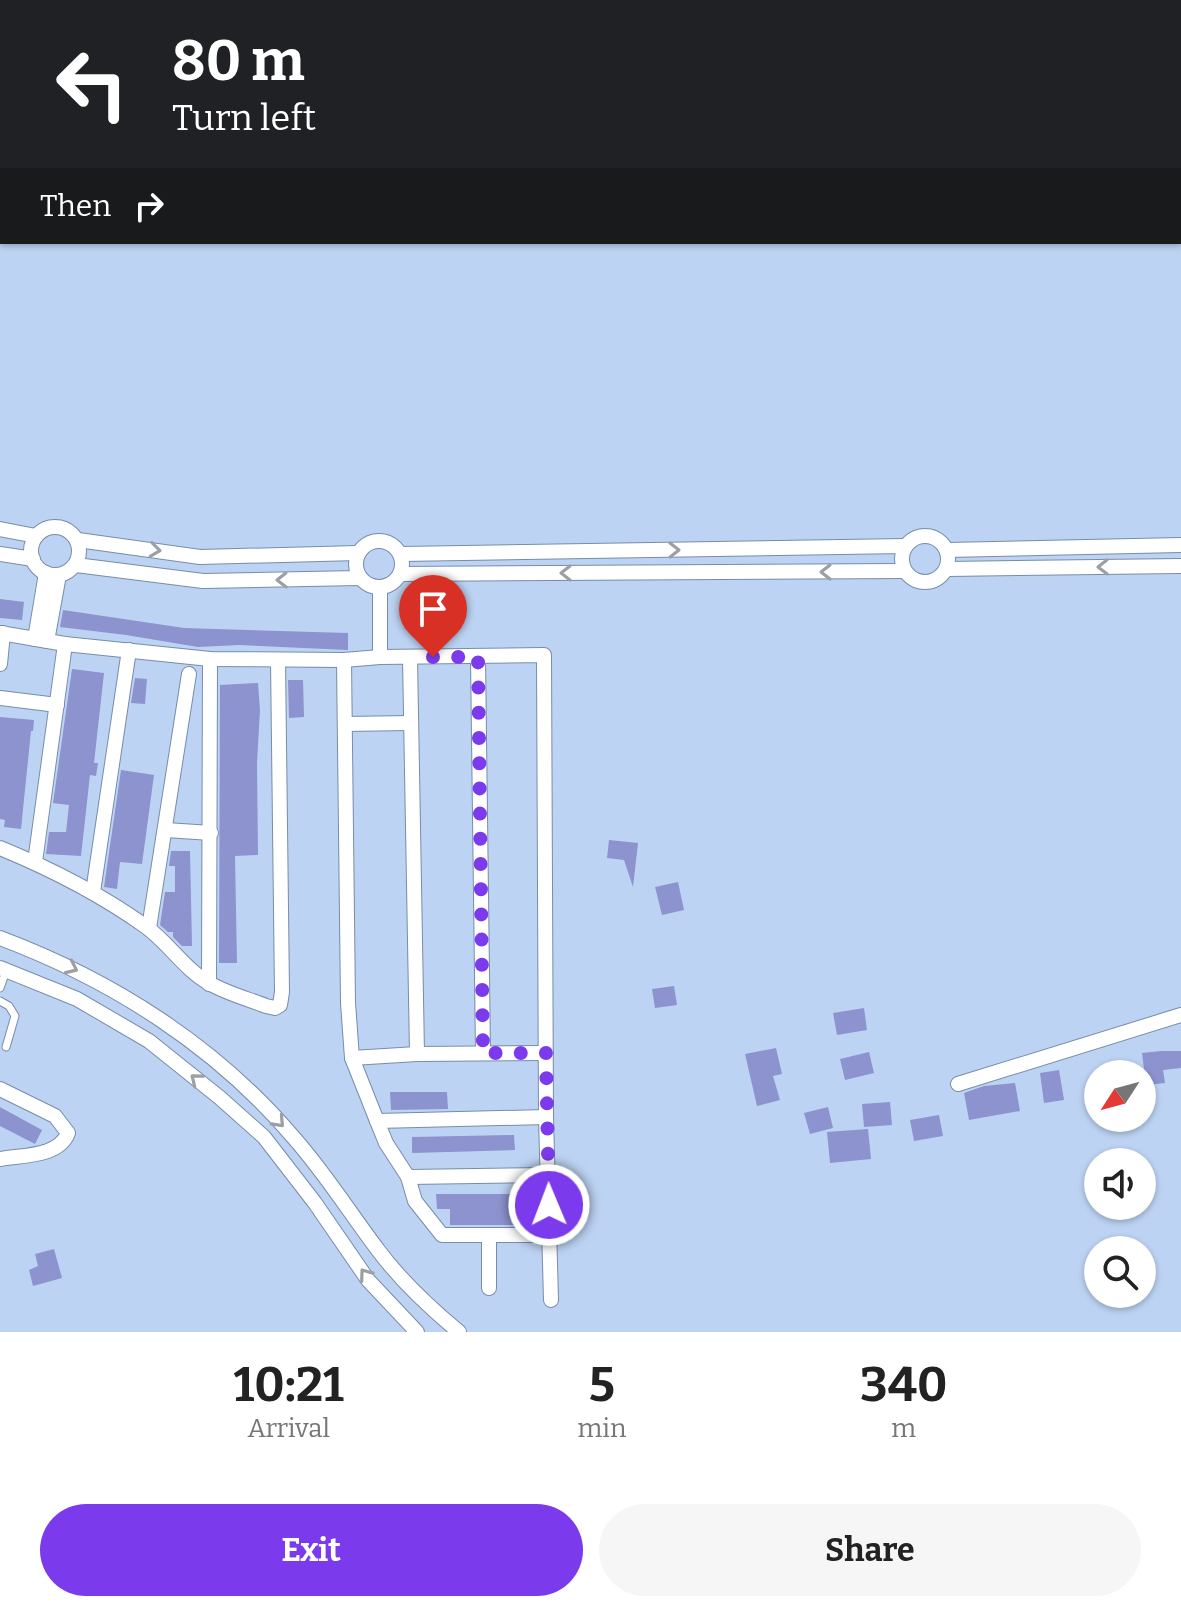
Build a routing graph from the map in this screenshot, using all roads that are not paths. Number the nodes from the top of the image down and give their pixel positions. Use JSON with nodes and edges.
{"nodes":[{"id":1,"x":0,"y":529,"type":"edge"},
{"id":2,"x":36,"y":536,"type":"junction"},
{"id":3,"x":78,"y":540,"type":"junction"},
{"id":4,"x":1181,"y":545,"type":"edge"},
{"id":5,"x":905,"y":546,"type":"junction"},
{"id":6,"x":947,"y":550,"type":"junction"},
{"id":7,"x":358,"y":553,"type":"junction"},
{"id":8,"x":0,"y":554,"type":"edge"},
{"id":9,"x":401,"y":554,"type":"junction"},
{"id":10,"x":33,"y":559,"type":"junction"},
{"id":11,"x":76,"y":565,"type":"junction"},
{"id":12,"x":1181,"y":566,"type":"edge"},
{"id":13,"x":947,"y":569,"type":"junction"},
{"id":14,"x":904,"y":571,"type":"junction"},
{"id":15,"x":52,"y":574,"type":"junction"},
{"id":16,"x":400,"y":574,"type":"junction"},
{"id":17,"x":360,"y":578,"type":"junction"},
{"id":18,"x":380,"y":587,"type":"junction"},
{"id":19,"x":2,"y":633,"type":"edge"},
{"id":20,"x":41,"y":640,"type":"junction"},
{"id":21,"x":65,"y":644,"type":"junction"},
{"id":22,"x":129,"y":650,"type":"junction"},
{"id":23,"x":380,"y":657,"type":"junction"},
{"id":24,"x":410,"y":657,"type":"junction"},
{"id":25,"x":478,"y":657,"type":"junction"},
{"id":26,"x":210,"y":659,"type":"junction"},
{"id":27,"x":278,"y":660,"type":"junction"},
{"id":28,"x":344,"y":660,"type":"junction"},
{"id":29,"x":0,"y":664,"type":"edge"},
{"id":30,"x":189,"y":674,"type":"dead end"},
{"id":31,"x":0,"y":698,"type":"edge"},
{"id":32,"x":57,"y":705,"type":"junction"},
{"id":33,"x":410,"y":723,"type":"junction"},
{"id":34,"x":345,"y":724,"type":"junction"},
{"id":35,"x":166,"y":830,"type":"junction"},
{"id":36,"x":211,"y":833,"type":"junction"},
{"id":37,"x":0,"y":848,"type":"edge"},
{"id":38,"x":35,"y":862,"type":"junction"},
{"id":39,"x":93,"y":892,"type":"junction"},
{"id":40,"x":149,"y":928,"type":"junction"},
{"id":41,"x":0,"y":938,"type":"edge"},
{"id":42,"x":3,"y":969,"type":"edge"},
{"id":43,"x":209,"y":984,"type":"junction"},
{"id":44,"x":0,"y":988,"type":"edge"},
{"id":45,"x":0,"y":1001,"type":"edge"},
{"id":46,"x":1181,"y":1015,"type":"edge"},
{"id":47,"x":166,"y":1023,"type":"junction"},
{"id":48,"x":149,"y":1041,"type":"junction"},
{"id":49,"x":6,"y":1047,"type":"dead end"},
{"id":50,"x":483,"y":1053,"type":"junction"},
{"id":51,"x":546,"y":1053,"type":"junction"},
{"id":52,"x":417,"y":1054,"type":"junction"},
{"id":53,"x":352,"y":1058,"type":"junction"},
{"id":54,"x":958,"y":1084,"type":"dead end"},
{"id":55,"x":0,"y":1089,"type":"edge"},
{"id":56,"x":546,"y":1117,"type":"junction"},
{"id":57,"x":377,"y":1121,"type":"junction"},
{"id":58,"x":0,"y":1159,"type":"edge"},
{"id":59,"x":549,"y":1175,"type":"junction"},
{"id":60,"x":408,"y":1177,"type":"junction"},
{"id":61,"x":549,"y":1235,"type":"junction"},
{"id":62,"x":489,"y":1237,"type":"junction"},
{"id":63,"x":489,"y":1288,"type":"dead end"},
{"id":64,"x":551,"y":1300,"type":"dead end"},
{"id":65,"x":417,"y":1332,"type":"edge"},
{"id":66,"x":459,"y":1332,"type":"edge"}],
"edges":[{"from":1,"to":2,"type":"street"},
{"from":2,"to":3,"type":"street"},
{"from":2,"to":10,"type":"street"},
{"from":3,"to":7,"type":"street","one_way":true},
{"from":3,"to":11,"type":"street"},
{"from":4,"to":6,"type":"street"},
{"from":5,"to":6,"type":"street"},
{"from":9,"to":5,"type":"street","one_way":true},
{"from":5,"to":14,"type":"street"},
{"from":6,"to":13,"type":"street"},
{"from":7,"to":9,"type":"street"},
{"from":7,"to":17,"type":"street"},
{"from":8,"to":10,"type":"street"},
{"from":9,"to":16,"type":"street"},
{"from":10,"to":15,"type":"street"},
{"from":11,"to":15,"type":"street"},
{"from":17,"to":11,"type":"street","one_way":true},
{"from":12,"to":13,"type":"street","one_way":true},
{"from":13,"to":14,"type":"street"},
{"from":14,"to":16,"type":"street","one_way":true},
{"from":15,"to":20,"type":"street"},
{"from":16,"to":18,"type":"street"},
{"from":17,"to":18,"type":"street"},
{"from":18,"to":23,"type":"street"},
{"from":19,"to":20,"type":"street"},
{"from":19,"to":29,"type":"street"},
{"from":20,"to":21,"type":"street"},
{"from":21,"to":22,"type":"street"},
{"from":21,"to":32,"type":"street"},
{"from":22,"to":26,"type":"street"},
{"from":22,"to":39,"type":"street"},
{"from":23,"to":24,"type":"street"},
{"from":23,"to":28,"type":"street"},
{"from":24,"to":25,"type":"street"},
{"from":24,"to":33,"type":"street"},
{"from":25,"to":50,"type":"street"},
{"from":25,"to":51,"type":"street"},
{"from":26,"to":27,"type":"street"},
{"from":26,"to":36,"type":"street"},
{"from":27,"to":28,"type":"street"},
{"from":27,"to":43,"type":"street"},
{"from":28,"to":34,"type":"street"},
{"from":30,"to":35,"type":"street"},
{"from":31,"to":32,"type":"street"},
{"from":32,"to":38,"type":"street"},
{"from":33,"to":34,"type":"street"},
{"from":33,"to":52,"type":"street"},
{"from":34,"to":53,"type":"street"},
{"from":35,"to":36,"type":"street"},
{"from":35,"to":40,"type":"street"},
{"from":36,"to":43,"type":"street"},
{"from":37,"to":38,"type":"street"},
{"from":38,"to":39,"type":"street"},
{"from":39,"to":40,"type":"street"},
{"from":40,"to":43,"type":"street"},
{"from":41,"to":47,"type":"street","one_way":true},
{"from":42,"to":44,"type":"lane"},
{"from":42,"to":48,"type":"street"},
{"from":45,"to":49,"type":"lane"},
{"from":46,"to":54,"type":"street"},
{"from":47,"to":48,"type":"street"},
{"from":47,"to":66,"type":"street","one_way":true},
{"from":65,"to":48,"type":"street","one_way":true},
{"from":50,"to":51,"type":"street"},
{"from":50,"to":52,"type":"street"},
{"from":51,"to":56,"type":"street"},
{"from":52,"to":53,"type":"street"},
{"from":53,"to":57,"type":"street"},
{"from":55,"to":58,"type":"street"},
{"from":56,"to":57,"type":"street"},
{"from":56,"to":59,"type":"street"},
{"from":57,"to":60,"type":"street"},
{"from":59,"to":60,"type":"street"},
{"from":59,"to":61,"type":"street"},
{"from":60,"to":62,"type":"street"},
{"from":61,"to":62,"type":"street"},
{"from":61,"to":64,"type":"street"},
{"from":62,"to":63,"type":"street"}]}
